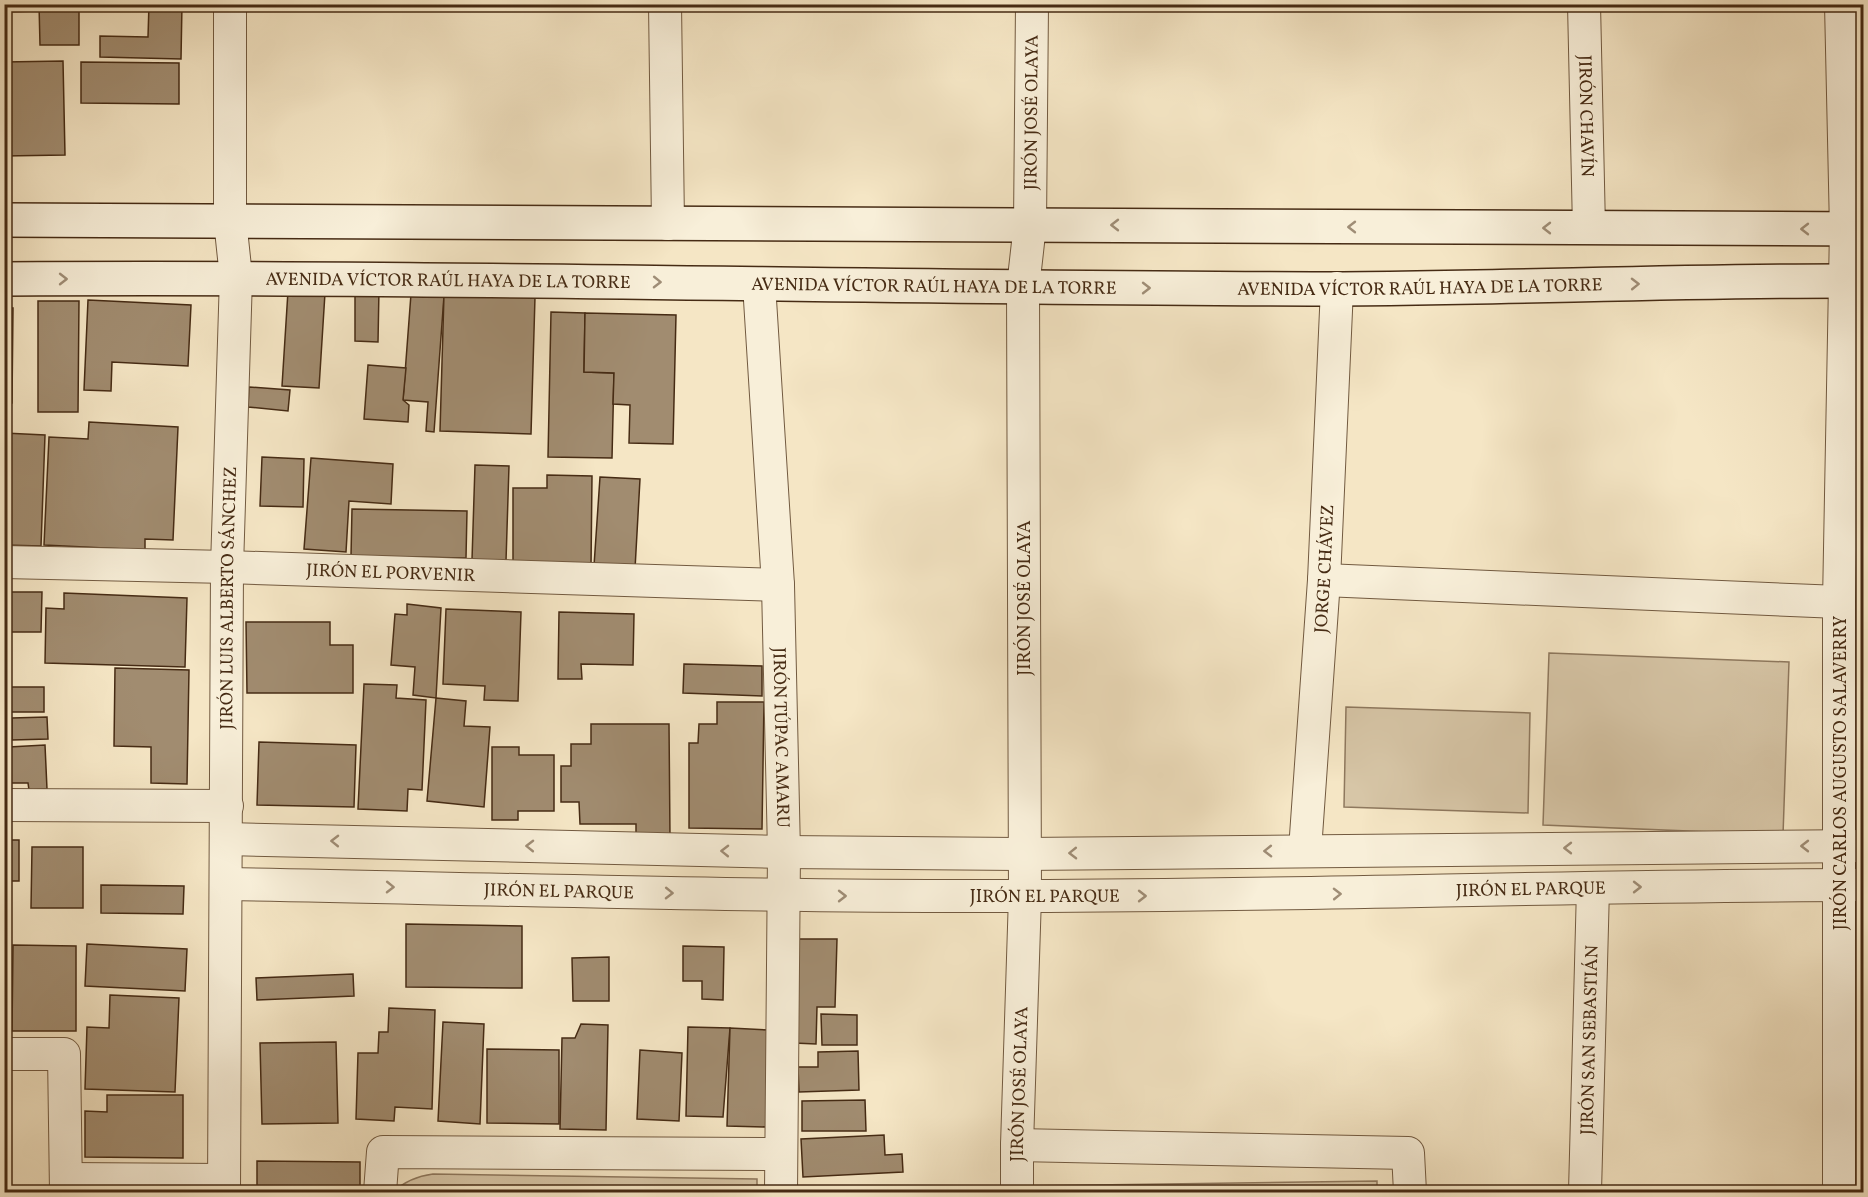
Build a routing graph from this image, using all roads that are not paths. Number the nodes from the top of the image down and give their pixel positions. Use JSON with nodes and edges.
{"nodes":[{"id":1,"x":230,"y":4,"type":"edge"},
{"id":2,"x":665,"y":4,"type":"edge"},
{"id":3,"x":1032,"y":4,"type":"edge"},
{"id":4,"x":1584,"y":4,"type":"edge"},
{"id":5,"x":1841,"y":4,"type":"edge"},
{"id":6,"x":4,"y":220,"type":"edge"},
{"id":7,"x":230,"y":220,"type":"junction"},
{"id":8,"x":668,"y":225,"type":"junction"},
{"id":9,"x":1030,"y":225,"type":"junction"},
{"id":10,"x":1589,"y":228,"type":"junction"},
{"id":11,"x":1855,"y":229,"type":"edge"},
{"id":12,"x":236,"y":277,"type":"junction"},
{"id":13,"x":4,"y":279,"type":"edge"},
{"id":14,"x":1854,"y":281,"type":"edge"},
{"id":15,"x":759,"y":284,"type":"junction"},
{"id":16,"x":1023,"y":287,"type":"junction"},
{"id":17,"x":1337,"y":288,"type":"junction"},
{"id":18,"x":4,"y":562,"type":"edge"},
{"id":19,"x":227,"y":567,"type":"junction"},
{"id":20,"x":1324,"y":580,"type":"junction"},
{"id":21,"x":778,"y":585,"type":"junction"},
{"id":22,"x":1839,"y":603,"type":"junction"},
{"id":23,"x":4,"y":805,"type":"edge"},
{"id":24,"x":227,"y":806,"type":"junction"},
{"id":25,"x":227,"y":839,"type":"junction"},
{"id":26,"x":1852,"y":846,"type":"edge"},
{"id":27,"x":1305,"y":850,"type":"junction"},
{"id":28,"x":784,"y":852,"type":"junction"},
{"id":29,"x":1024,"y":854,"type":"junction"},
{"id":30,"x":227,"y":884,"type":"junction"},
{"id":31,"x":1852,"y":885,"type":"edge"},
{"id":32,"x":1593,"y":888,"type":"junction"},
{"id":33,"x":783,"y":896,"type":"junction"},
{"id":34,"x":1025,"y":896,"type":"junction"},
{"id":35,"x":4,"y":1054,"type":"edge"},
{"id":36,"x":1852,"y":1138,"type":"edge"},
{"id":37,"x":1017,"y":1145,"type":"junction"},
{"id":38,"x":781,"y":1154,"type":"junction"},
{"id":39,"x":66,"y":1186,"type":"edge"},
{"id":40,"x":224,"y":1186,"type":"edge"},
{"id":41,"x":380,"y":1192,"type":"edge"},
{"id":42,"x":781,"y":1192,"type":"edge"},
{"id":43,"x":1017,"y":1192,"type":"edge"},
{"id":44,"x":1410,"y":1192,"type":"edge"},
{"id":45,"x":1585,"y":1192,"type":"edge"},
{"id":46,"x":1839,"y":1192,"type":"edge"}],
"edges":[{"from":1,"to":7,"type":"street","name":"JIRÓN LUIS ALBERTO SÁNCHEZ"},
{"from":2,"to":8,"type":"street"},
{"from":3,"to":9,"type":"street","name":"JIRÓN JOSÉ OLAYA"},
{"from":4,"to":10,"type":"street","name":"JIRÓN CHAVÍN"},
{"from":5,"to":11,"type":"street","name":"JIRÓN CARLOS AUGUSTO SALAVERRY"},
{"from":6,"to":7,"type":"main road"},
{"from":7,"to":8,"type":"main road"},
{"from":7,"to":12,"type":"street","name":"JIRÓN LUIS ALBERTO SÁNCHEZ"},
{"from":8,"to":9,"type":"main road"},
{"from":10,"to":9,"type":"main road","one_way":true},
{"from":9,"to":16,"type":"street","name":"JIRÓN JOSÉ OLAYA"},
{"from":11,"to":10,"type":"main road","one_way":true},
{"from":11,"to":14,"type":"street","name":"JIRÓN CARLOS AUGUSTO SALAVERRY"},
{"from":13,"to":12,"type":"main road","name":"AVENIDA VÍCTOR RAÚL HAYA DE LA TORRE","one_way":true},
{"from":12,"to":15,"type":"main road","name":"AVENIDA VÍCTOR RAÚL HAYA DE LA TORRE","one_way":true},
{"from":12,"to":19,"type":"street","name":"JIRÓN LUIS ALBERTO SÁNCHEZ"},
{"from":17,"to":14,"type":"main road","name":"AVENIDA VÍCTOR RAÚL HAYA DE LA TORRE","one_way":true},
{"from":14,"to":22,"type":"street","name":"JIRÓN CARLOS AUGUSTO SALAVERRY"},
{"from":15,"to":16,"type":"main road","name":"AVENIDA VÍCTOR RAÚL HAYA DE LA TORRE"},
{"from":15,"to":21,"type":"street","name":"JIRÓN TÚPAC AMARU"},
{"from":16,"to":17,"type":"main road","name":"AVENIDA VÍCTOR RAÚL HAYA DE LA TORRE","one_way":true},
{"from":16,"to":29,"type":"street","name":"JIRÓN JOSÉ OLAYA"},
{"from":17,"to":20,"type":"street","name":"JORGE CHÁVEZ"},
{"from":18,"to":19,"type":"street","name":"JIRÓN EL PORVENIR"},
{"from":19,"to":21,"type":"street","name":"JIRÓN EL PORVENIR"},
{"from":19,"to":24,"type":"street","name":"JIRÓN LUIS ALBERTO SÁNCHEZ"},
{"from":20,"to":22,"type":"street"},
{"from":20,"to":27,"type":"street","name":"JORGE CHÁVEZ"},
{"from":21,"to":28,"type":"street","name":"JIRÓN TÚPAC AMARU"},
{"from":22,"to":26,"type":"street","name":"JIRÓN CARLOS AUGUSTO SALAVERRY"},
{"from":23,"to":24,"type":"street"},
{"from":24,"to":25,"type":"street","name":"JIRÓN LUIS ALBERTO SÁNCHEZ"},
{"from":28,"to":25,"type":"street","one_way":true},
{"from":25,"to":30,"type":"street","name":"JIRÓN LUIS ALBERTO SÁNCHEZ"},
{"from":26,"to":27,"type":"street","one_way":true},
{"from":26,"to":31,"type":"street","name":"JIRÓN CARLOS AUGUSTO SALAVERRY"},
{"from":27,"to":29,"type":"street","one_way":true},
{"from":28,"to":29,"type":"street"},
{"from":28,"to":33,"type":"street","name":"JIRÓN TÚPAC AMARU"},
{"from":29,"to":34,"type":"street","name":"JIRÓN JOSÉ OLAYA"},
{"from":30,"to":33,"type":"street","name":"JIRÓN EL PARQUE","one_way":true},
{"from":30,"to":40,"type":"street","name":"JIRÓN LUIS ALBERTO SÁNCHEZ"},
{"from":32,"to":31,"type":"street","name":"JIRÓN EL PARQUE","one_way":true},
{"from":31,"to":36,"type":"street","name":"JIRÓN CARLOS AUGUSTO SALAVERRY"},
{"from":34,"to":32,"type":"street","name":"JIRÓN EL PARQUE","one_way":true},
{"from":32,"to":45,"type":"street","name":"JIRÓN SAN SEBASTIÁN"},
{"from":33,"to":34,"type":"street","name":"JIRÓN EL PARQUE","one_way":true},
{"from":33,"to":38,"type":"street","name":"JIRÓN TÚPAC AMARU"},
{"from":34,"to":37,"type":"street","name":"JIRÓN JOSÉ OLAYA"},
{"from":35,"to":39,"type":"street"},
{"from":36,"to":46,"type":"street","name":"JIRÓN CARLOS AUGUSTO SALAVERRY"},
{"from":37,"to":43,"type":"street","name":"JIRÓN JOSÉ OLAYA"},
{"from":37,"to":44,"type":"street"},
{"from":38,"to":41,"type":"street"},
{"from":38,"to":42,"type":"street","name":"JIRÓN TÚPAC AMARU"},
{"from":39,"to":40,"type":"street"}]}
